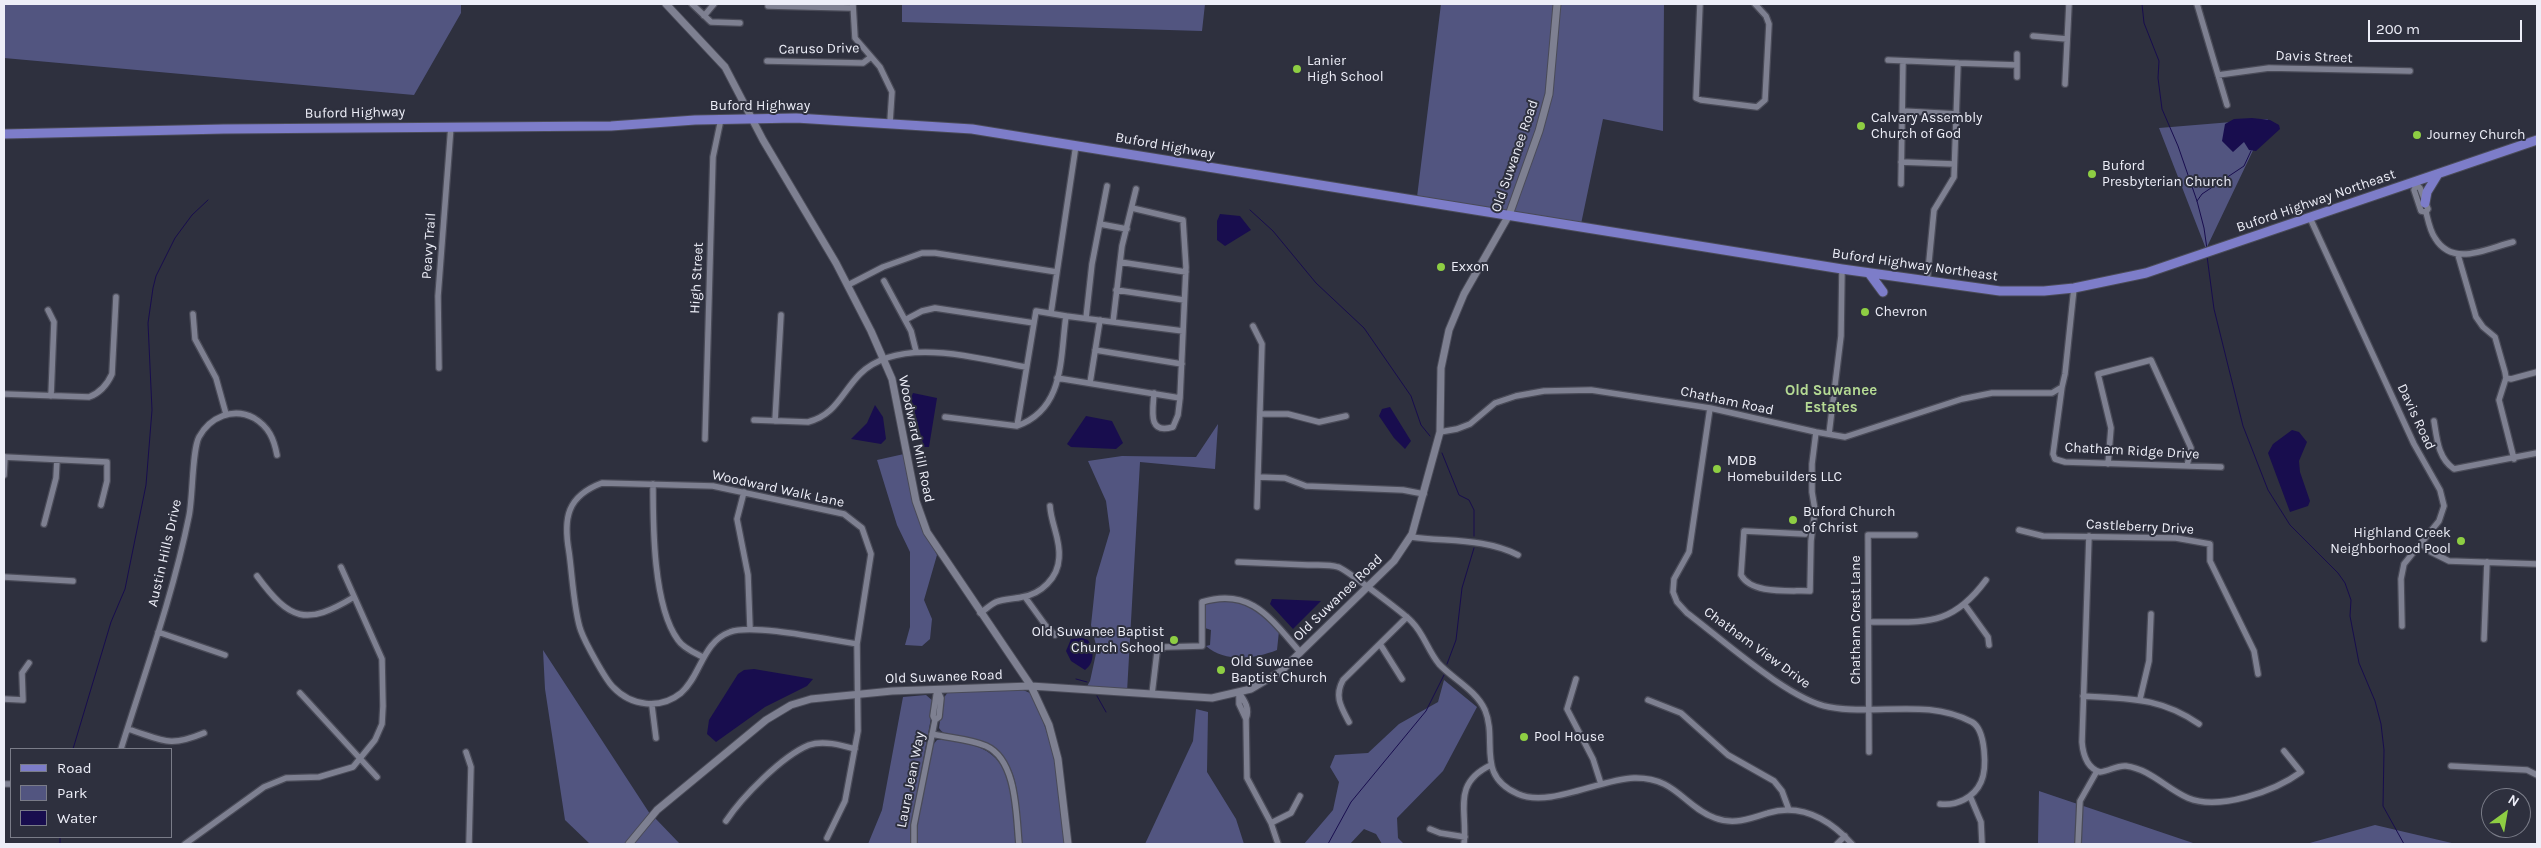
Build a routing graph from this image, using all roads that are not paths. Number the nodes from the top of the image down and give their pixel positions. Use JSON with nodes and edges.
{"nodes":[{"id":1,"x":666,"y":4,"type":"edge"},
{"id":2,"x":692,"y":4,"type":"edge"},
{"id":3,"x":714,"y":4,"type":"edge"},
{"id":4,"x":1557,"y":4,"type":"edge"},
{"id":5,"x":1700,"y":4,"type":"edge"},
{"id":6,"x":1755,"y":4,"type":"edge"},
{"id":7,"x":2069,"y":4,"type":"edge"},
{"id":8,"x":2196,"y":4,"type":"edge"},
{"id":9,"x":768,"y":6,"type":"dead end"},
{"id":10,"x":853,"y":6,"type":"edge"},
{"id":11,"x":704,"y":16,"type":"junction"},
{"id":12,"x":740,"y":23,"type":"dead end"},
{"id":13,"x":2034,"y":36,"type":"dead end"},
{"id":14,"x":2067,"y":40,"type":"junction"},
{"id":15,"x":2017,"y":54,"type":"dead end"},
{"id":16,"x":871,"y":57,"type":"junction"},
{"id":17,"x":1888,"y":60,"type":"dead end"},
{"id":18,"x":1903,"y":61,"type":"junction"},
{"id":19,"x":767,"y":62,"type":"dead end"},
{"id":20,"x":1958,"y":63,"type":"junction"},
{"id":21,"x":2017,"y":65,"type":"junction"},
{"id":22,"x":2410,"y":71,"type":"dead end"},
{"id":23,"x":2218,"y":76,"type":"junction"},
{"id":24,"x":2017,"y":77,"type":"dead end"},
{"id":25,"x":2065,"y":84,"type":"dead end"},
{"id":26,"x":2227,"y":105,"type":"dead end"},
{"id":27,"x":1902,"y":111,"type":"junction"},
{"id":28,"x":1957,"y":114,"type":"junction"},
{"id":29,"x":721,"y":119,"type":"junction"},
{"id":30,"x":751,"y":119,"type":"junction"},
{"id":31,"x":890,"y":122,"type":"junction"},
{"id":32,"x":452,"y":126,"type":"junction"},
{"id":33,"x":4,"y":134,"type":"edge"},
{"id":34,"x":2537,"y":140,"type":"edge"},
{"id":35,"x":1076,"y":145,"type":"junction"},
{"id":36,"x":1902,"y":162,"type":"junction"},
{"id":37,"x":1954,"y":164,"type":"junction"},
{"id":38,"x":2438,"y":174,"type":"junction"},
{"id":39,"x":1901,"y":184,"type":"dead end"},
{"id":40,"x":2416,"y":184,"type":"junction"},
{"id":41,"x":1107,"y":186,"type":"dead end"},
{"id":42,"x":1136,"y":189,"type":"dead end"},
{"id":43,"x":2426,"y":202,"type":"junction"},
{"id":44,"x":1132,"y":208,"type":"junction"},
{"id":45,"x":2426,"y":212,"type":"junction"},
{"id":46,"x":1509,"y":215,"type":"junction"},
{"id":47,"x":2310,"y":218,"type":"junction"},
{"id":48,"x":1100,"y":224,"type":"junction"},
{"id":49,"x":1127,"y":229,"type":"junction"},
{"id":50,"x":2513,"y":242,"type":"dead end"},
{"id":51,"x":2458,"y":255,"type":"junction"},
{"id":52,"x":1120,"y":262,"type":"junction"},
{"id":53,"x":1842,"y":269,"type":"junction"},
{"id":54,"x":1057,"y":272,"type":"junction"},
{"id":55,"x":1186,"y":272,"type":"junction"},
{"id":56,"x":1868,"y":273,"type":"junction"},
{"id":57,"x":884,"y":281,"type":"dead end"},
{"id":58,"x":1927,"y":282,"type":"junction"},
{"id":59,"x":848,"y":285,"type":"junction"},
{"id":60,"x":2074,"y":288,"type":"junction"},
{"id":61,"x":1116,"y":290,"type":"junction"},
{"id":62,"x":1883,"y":292,"type":"dead end"},
{"id":63,"x":116,"y":298,"type":"dead end"},
{"id":64,"x":1184,"y":300,"type":"junction"},
{"id":65,"x":48,"y":310,"type":"dead end"},
{"id":66,"x":1051,"y":313,"type":"junction"},
{"id":67,"x":193,"y":314,"type":"dead end"},
{"id":68,"x":780,"y":315,"type":"dead end"},
{"id":69,"x":1066,"y":316,"type":"junction"},
{"id":70,"x":1086,"y":318,"type":"junction"},
{"id":71,"x":905,"y":320,"type":"junction"},
{"id":72,"x":1100,"y":320,"type":"junction"},
{"id":73,"x":1113,"y":322,"type":"junction"},
{"id":74,"x":1034,"y":323,"type":"junction"},
{"id":75,"x":1253,"y":326,"type":"dead end"},
{"id":76,"x":1183,"y":331,"type":"junction"},
{"id":77,"x":1095,"y":350,"type":"junction"},
{"id":78,"x":916,"y":351,"type":"junction"},
{"id":79,"x":883,"y":359,"type":"junction"},
{"id":80,"x":1182,"y":364,"type":"junction"},
{"id":81,"x":1026,"y":367,"type":"junction"},
{"id":82,"x":440,"y":368,"type":"dead end"},
{"id":83,"x":2537,"y":372,"type":"edge"},
{"id":84,"x":1057,"y":378,"type":"junction"},
{"id":85,"x":2506,"y":378,"type":"junction"},
{"id":86,"x":1090,"y":383,"type":"junction"},
{"id":87,"x":2062,"y":387,"type":"junction"},
{"id":88,"x":4,"y":394,"type":"edge"},
{"id":89,"x":1154,"y":394,"type":"junction"},
{"id":90,"x":52,"y":396,"type":"junction"},
{"id":91,"x":1180,"y":398,"type":"junction"},
{"id":92,"x":1710,"y":408,"type":"junction"},
{"id":93,"x":226,"y":414,"type":"junction"},
{"id":94,"x":1260,"y":414,"type":"junction"},
{"id":95,"x":1346,"y":416,"type":"dead end"},
{"id":96,"x":944,"y":417,"type":"dead end"},
{"id":97,"x":754,"y":420,"type":"dead end"},
{"id":98,"x":775,"y":421,"type":"junction"},
{"id":99,"x":2434,"y":421,"type":"dead end"},
{"id":100,"x":1017,"y":426,"type":"junction"},
{"id":101,"x":1440,"y":432,"type":"junction"},
{"id":102,"x":1816,"y":432,"type":"junction"},
{"id":103,"x":1829,"y":434,"type":"junction"},
{"id":104,"x":705,"y":438,"type":"dead end"},
{"id":105,"x":2537,"y":453,"type":"edge"},
{"id":106,"x":278,"y":455,"type":"dead end"},
{"id":107,"x":4,"y":457,"type":"edge"},
{"id":108,"x":2514,"y":458,"type":"junction"},
{"id":109,"x":57,"y":460,"type":"junction"},
{"id":110,"x":2108,"y":464,"type":"junction"},
{"id":111,"x":2187,"y":466,"type":"junction"},
{"id":112,"x":2220,"y":467,"type":"dead end"},
{"id":113,"x":4,"y":475,"type":"edge"},
{"id":114,"x":1258,"y":477,"type":"junction"},
{"id":115,"x":653,"y":484,"type":"junction"},
{"id":116,"x":744,"y":492,"type":"junction"},
{"id":117,"x":1424,"y":494,"type":"junction"},
{"id":118,"x":101,"y":505,"type":"dead end"},
{"id":119,"x":1050,"y":506,"type":"dead end"},
{"id":120,"x":1257,"y":507,"type":"dead end"},
{"id":121,"x":44,"y":524,"type":"dead end"},
{"id":122,"x":2019,"y":530,"type":"dead end"},
{"id":123,"x":1804,"y":534,"type":"dead end"},
{"id":124,"x":1915,"y":535,"type":"dead end"},
{"id":125,"x":1411,"y":536,"type":"junction"},
{"id":126,"x":2089,"y":536,"type":"junction"},
{"id":127,"x":2421,"y":543,"type":"junction"},
{"id":128,"x":1518,"y":555,"type":"dead end"},
{"id":129,"x":1238,"y":562,"type":"dead end"},
{"id":130,"x":2487,"y":562,"type":"junction"},
{"id":131,"x":2537,"y":564,"type":"edge"},
{"id":132,"x":341,"y":567,"type":"dead end"},
{"id":133,"x":257,"y":576,"type":"dead end"},
{"id":134,"x":4,"y":577,"type":"edge"},
{"id":135,"x":1986,"y":580,"type":"dead end"},
{"id":136,"x":73,"y":581,"type":"dead end"},
{"id":137,"x":1367,"y":588,"type":"junction"},
{"id":138,"x":354,"y":597,"type":"junction"},
{"id":139,"x":1025,"y":597,"type":"junction"},
{"id":140,"x":1965,"y":605,"type":"junction"},
{"id":141,"x":980,"y":613,"type":"junction"},
{"id":142,"x":2151,"y":614,"type":"dead end"},
{"id":143,"x":1407,"y":617,"type":"junction"},
{"id":144,"x":1869,"y":622,"type":"junction"},
{"id":145,"x":2402,"y":626,"type":"dead end"},
{"id":146,"x":750,"y":628,"type":"junction"},
{"id":147,"x":158,"y":632,"type":"junction"},
{"id":148,"x":1055,"y":635,"type":"dead end"},
{"id":149,"x":2484,"y":639,"type":"dead end"},
{"id":150,"x":857,"y":644,"type":"junction"},
{"id":151,"x":1380,"y":644,"type":"junction"},
{"id":152,"x":1989,"y":646,"type":"dead end"},
{"id":153,"x":1300,"y":652,"type":"junction"},
{"id":154,"x":225,"y":655,"type":"dead end"},
{"id":155,"x":703,"y":657,"type":"junction"},
{"id":156,"x":29,"y":663,"type":"dead end"},
{"id":157,"x":2258,"y":674,"type":"dead end"},
{"id":158,"x":1402,"y":679,"type":"dead end"},
{"id":159,"x":1576,"y":679,"type":"dead end"},
{"id":160,"x":1030,"y":686,"type":"junction"},
{"id":161,"x":937,"y":689,"type":"junction"},
{"id":162,"x":300,"y":693,"type":"dead end"},
{"id":163,"x":858,"y":693,"type":"junction"},
{"id":164,"x":1238,"y":693,"type":"junction"},
{"id":165,"x":1152,"y":694,"type":"junction"},
{"id":166,"x":2083,"y":696,"type":"junction"},
{"id":167,"x":4,"y":699,"type":"edge"},
{"id":168,"x":2140,"y":699,"type":"junction"},
{"id":169,"x":1648,"y":700,"type":"dead end"},
{"id":170,"x":652,"y":706,"type":"junction"},
{"id":171,"x":1869,"y":709,"type":"junction"},
{"id":172,"x":1349,"y":722,"type":"dead end"},
{"id":173,"x":2199,"y":724,"type":"dead end"},
{"id":174,"x":128,"y":729,"type":"junction"},
{"id":175,"x":204,"y":733,"type":"dead end"},
{"id":176,"x":932,"y":734,"type":"junction"},
{"id":177,"x":656,"y":738,"type":"dead end"},
{"id":178,"x":122,"y":748,"type":"edge"},
{"id":179,"x":855,"y":749,"type":"junction"},
{"id":180,"x":2284,"y":751,"type":"dead end"},
{"id":181,"x":466,"y":752,"type":"dead end"},
{"id":182,"x":1869,"y":752,"type":"dead end"},
{"id":183,"x":361,"y":758,"type":"junction"},
{"id":184,"x":1490,"y":765,"type":"junction"},
{"id":185,"x":2451,"y":766,"type":"dead end"},
{"id":186,"x":2097,"y":771,"type":"junction"},
{"id":187,"x":2537,"y":775,"type":"edge"},
{"id":188,"x":377,"y":777,"type":"dead end"},
{"id":189,"x":1601,"y":784,"type":"junction"},
{"id":190,"x":1300,"y":796,"type":"dead end"},
{"id":191,"x":1970,"y":796,"type":"junction"},
{"id":192,"x":1940,"y":804,"type":"dead end"},
{"id":193,"x":1789,"y":810,"type":"junction"},
{"id":194,"x":726,"y":820,"type":"dead end"},
{"id":195,"x":1272,"y":822,"type":"junction"},
{"id":196,"x":1430,"y":829,"type":"dead end"},
{"id":197,"x":1845,"y":836,"type":"junction"},
{"id":198,"x":1465,"y":837,"type":"junction"},
{"id":199,"x":827,"y":838,"type":"dead end"},
{"id":200,"x":1982,"y":843,"type":"dead end"},
{"id":201,"x":185,"y":844,"type":"edge"},
{"id":202,"x":469,"y":844,"type":"edge"},
{"id":203,"x":629,"y":844,"type":"edge"},
{"id":204,"x":914,"y":844,"type":"edge"},
{"id":205,"x":1019,"y":844,"type":"edge"},
{"id":206,"x":1068,"y":844,"type":"edge"},
{"id":207,"x":1278,"y":844,"type":"edge"},
{"id":208,"x":1464,"y":844,"type":"edge"},
{"id":209,"x":1837,"y":844,"type":"edge"},
{"id":210,"x":1852,"y":844,"type":"edge"},
{"id":211,"x":2078,"y":844,"type":"edge"}],
"edges":[{"from":1,"to":30,"type":"street","name":"Woodward Mill Road"},
{"from":2,"to":11,"type":"street"},
{"from":3,"to":11,"type":"street"},
{"from":4,"to":46,"type":"street","name":"Old Suwanee Road"},
{"from":5,"to":6,"type":"street"},
{"from":7,"to":14,"type":"street"},
{"from":8,"to":23,"type":"street"},
{"from":9,"to":10,"type":"street"},
{"from":10,"to":16,"type":"street"},
{"from":11,"to":12,"type":"street"},
{"from":13,"to":14,"type":"street"},
{"from":14,"to":25,"type":"street"},
{"from":15,"to":21,"type":"street"},
{"from":16,"to":19,"type":"street","name":"Caruso Drive"},
{"from":16,"to":31,"type":"street"},
{"from":17,"to":18,"type":"street"},
{"from":18,"to":20,"type":"street"},
{"from":18,"to":27,"type":"street"},
{"from":20,"to":21,"type":"street"},
{"from":20,"to":28,"type":"street"},
{"from":21,"to":24,"type":"street"},
{"from":22,"to":23,"type":"street","name":"Davis Street"},
{"from":23,"to":26,"type":"street"},
{"from":27,"to":28,"type":"street"},
{"from":27,"to":36,"type":"street"},
{"from":28,"to":37,"type":"street"},
{"from":29,"to":30,"type":"main road","name":"Buford Highway"},
{"from":29,"to":32,"type":"main road","name":"Buford Highway"},
{"from":29,"to":104,"type":"street","name":"High Street"},
{"from":30,"to":31,"type":"main road","name":"Buford Highway"},
{"from":30,"to":59,"type":"street","name":"Woodward Mill Road"},
{"from":31,"to":35,"type":"main road","name":"Buford Highway"},
{"from":32,"to":33,"type":"main road","name":"Buford Highway"},
{"from":32,"to":82,"type":"street","name":"Peavy Trail"},
{"from":34,"to":38,"type":"main road","name":"Buford Highway Northeast"},
{"from":35,"to":46,"type":"main road","name":"Buford Highway"},
{"from":35,"to":54,"type":"street"},
{"from":36,"to":37,"type":"street"},
{"from":36,"to":39,"type":"street"},
{"from":37,"to":58,"type":"street"},
{"from":38,"to":40,"type":"main road","name":"Buford Highway Northeast"},
{"from":38,"to":43,"type":"main road"},
{"from":40,"to":43,"type":"street"},
{"from":40,"to":45,"type":"street"},
{"from":40,"to":47,"type":"main road","name":"Buford Highway Northeast"},
{"from":41,"to":48,"type":"street"},
{"from":42,"to":44,"type":"street"},
{"from":43,"to":45,"type":"street"},
{"from":44,"to":49,"type":"street"},
{"from":44,"to":55,"type":"street"},
{"from":45,"to":51,"type":"street"},
{"from":46,"to":53,"type":"main road","name":"Buford Highway Northeast"},
{"from":46,"to":101,"type":"street","name":"Old Suwanee Road"},
{"from":47,"to":60,"type":"main road","name":"Buford Highway Northeast"},
{"from":47,"to":127,"type":"street","name":"Davis Road"},
{"from":48,"to":49,"type":"street"},
{"from":48,"to":70,"type":"street"},
{"from":49,"to":52,"type":"street"},
{"from":50,"to":51,"type":"street"},
{"from":51,"to":85,"type":"street"},
{"from":52,"to":55,"type":"street"},
{"from":52,"to":61,"type":"street"},
{"from":53,"to":56,"type":"main road","name":"Buford Highway Northeast"},
{"from":53,"to":103,"type":"street"},
{"from":54,"to":59,"type":"street"},
{"from":54,"to":66,"type":"street"},
{"from":55,"to":64,"type":"street"},
{"from":56,"to":58,"type":"main road","name":"Buford Highway Northeast"},
{"from":56,"to":62,"type":"main road"},
{"from":57,"to":71,"type":"street"},
{"from":58,"to":60,"type":"main road","name":"Buford Highway Northeast"},
{"from":59,"to":79,"type":"street","name":"Woodward Mill Road"},
{"from":60,"to":87,"type":"street"},
{"from":61,"to":64,"type":"street"},
{"from":61,"to":73,"type":"street"},
{"from":63,"to":90,"type":"street"},
{"from":64,"to":76,"type":"street"},
{"from":65,"to":90,"type":"street"},
{"from":66,"to":69,"type":"street"},
{"from":66,"to":74,"type":"street"},
{"from":67,"to":93,"type":"street"},
{"from":68,"to":98,"type":"street"},
{"from":69,"to":70,"type":"street"},
{"from":69,"to":84,"type":"street"},
{"from":70,"to":72,"type":"street"},
{"from":71,"to":74,"type":"street"},
{"from":71,"to":78,"type":"street"},
{"from":72,"to":73,"type":"street"},
{"from":72,"to":77,"type":"street"},
{"from":73,"to":76,"type":"street"},
{"from":74,"to":81,"type":"street"},
{"from":75,"to":94,"type":"street"},
{"from":76,"to":80,"type":"street"},
{"from":77,"to":80,"type":"street"},
{"from":77,"to":86,"type":"street"},
{"from":78,"to":79,"type":"street"},
{"from":78,"to":81,"type":"street"},
{"from":79,"to":98,"type":"street"},
{"from":79,"to":141,"type":"street","name":"Woodward Mill Road"},
{"from":80,"to":91,"type":"street"},
{"from":81,"to":100,"type":"street"},
{"from":83,"to":85,"type":"street"},
{"from":84,"to":86,"type":"street"},
{"from":84,"to":100,"type":"street"},
{"from":85,"to":108,"type":"street"},
{"from":86,"to":89,"type":"street"},
{"from":87,"to":103,"type":"street","name":"Chatham Road"},
{"from":87,"to":110,"type":"street","name":"Chatham Ridge Drive"},
{"from":88,"to":90,"type":"street"},
{"from":89,"to":91,"type":"street"},
{"from":89,"to":91,"type":"street"},
{"from":92,"to":101,"type":"street","name":"Chatham Road"},
{"from":92,"to":102,"type":"street","name":"Chatham Road"},
{"from":92,"to":171,"type":"street","name":"Chatham View Drive"},
{"from":93,"to":106,"type":"street"},
{"from":93,"to":147,"type":"street","name":"Austin Hills Drive"},
{"from":94,"to":95,"type":"street"},
{"from":94,"to":114,"type":"street"},
{"from":96,"to":100,"type":"street"},
{"from":97,"to":98,"type":"street"},
{"from":99,"to":108,"type":"street"},
{"from":101,"to":117,"type":"street","name":"Old Suwanee Road"},
{"from":102,"to":103,"type":"street","name":"Chatham Road"},
{"from":102,"to":123,"type":"street"},
{"from":105,"to":108,"type":"street"},
{"from":107,"to":109,"type":"street"},
{"from":107,"to":113,"type":"street"},
{"from":109,"to":118,"type":"street"},
{"from":109,"to":121,"type":"street"},
{"from":110,"to":111,"type":"street","name":"Chatham Ridge Drive"},
{"from":110,"to":111,"type":"street"},
{"from":111,"to":112,"type":"street","name":"Chatham Ridge Drive"},
{"from":114,"to":117,"type":"street"},
{"from":114,"to":120,"type":"street"},
{"from":115,"to":116,"type":"street","name":"Woodward Walk Lane"},
{"from":115,"to":155,"type":"street"},
{"from":115,"to":170,"type":"street","name":"Woodward Walk Lane"},
{"from":116,"to":146,"type":"street"},
{"from":116,"to":150,"type":"street","name":"Woodward Walk Lane"},
{"from":117,"to":125,"type":"street","name":"Old Suwanee Road"},
{"from":119,"to":139,"type":"street"},
{"from":122,"to":126,"type":"street","name":"Castleberry Drive"},
{"from":124,"to":144,"type":"street","name":"Chatham Crest Lane"},
{"from":125,"to":128,"type":"street"},
{"from":125,"to":137,"type":"street","name":"Old Suwanee Road"},
{"from":126,"to":157,"type":"street","name":"Castleberry Drive"},
{"from":126,"to":166,"type":"street"},
{"from":127,"to":130,"type":"street"},
{"from":127,"to":145,"type":"street","name":"Davis Road"},
{"from":129,"to":137,"type":"street"},
{"from":130,"to":131,"type":"street"},
{"from":130,"to":149,"type":"street"},
{"from":132,"to":138,"type":"street"},
{"from":133,"to":138,"type":"street"},
{"from":134,"to":136,"type":"street"},
{"from":135,"to":140,"type":"street"},
{"from":137,"to":143,"type":"street"},
{"from":137,"to":153,"type":"street","name":"Old Suwanee Road"},
{"from":138,"to":183,"type":"street"},
{"from":139,"to":141,"type":"street"},
{"from":139,"to":148,"type":"street"},
{"from":140,"to":144,"type":"street"},
{"from":140,"to":152,"type":"street"},
{"from":141,"to":160,"type":"street","name":"Woodward Mill Road"},
{"from":142,"to":168,"type":"street"},
{"from":143,"to":151,"type":"street"},
{"from":143,"to":184,"type":"street"},
{"from":144,"to":171,"type":"street","name":"Chatham Crest Lane"},
{"from":146,"to":150,"type":"street"},
{"from":146,"to":155,"type":"street"},
{"from":147,"to":154,"type":"street"},
{"from":147,"to":174,"type":"street","name":"Austin Hills Drive"},
{"from":150,"to":163,"type":"street","name":"Woodward Walk Lane"},
{"from":151,"to":158,"type":"street"},
{"from":151,"to":172,"type":"street"},
{"from":153,"to":164,"type":"street","name":"Old Suwanee Road"},
{"from":153,"to":165,"type":"street"},
{"from":155,"to":170,"type":"street"},
{"from":156,"to":167,"type":"street"},
{"from":159,"to":189,"type":"street"},
{"from":160,"to":161,"type":"street","name":"Old Suwanee Road"},
{"from":160,"to":165,"type":"street","name":"Old Suwanee Road"},
{"from":160,"to":206,"type":"street","name":"Woodward Mill Road"},
{"from":161,"to":163,"type":"street","name":"Old Suwanee Road"},
{"from":161,"to":176,"type":"street","name":"Laura Jean Way"},
{"from":162,"to":183,"type":"street"},
{"from":163,"to":179,"type":"street","name":"Woodward Walk Lane"},
{"from":163,"to":203,"type":"street","name":"Old Suwanee Road"},
{"from":164,"to":165,"type":"street","name":"Old Suwanee Road"},
{"from":164,"to":195,"type":"street"},
{"from":166,"to":168,"type":"street"},
{"from":166,"to":186,"type":"street"},
{"from":168,"to":173,"type":"street"},
{"from":169,"to":193,"type":"street"},
{"from":170,"to":177,"type":"street"},
{"from":171,"to":182,"type":"street","name":"Chatham Crest Lane"},
{"from":171,"to":191,"type":"street","name":"Chatham View Drive"},
{"from":174,"to":175,"type":"street"},
{"from":174,"to":178,"type":"street","name":"Austin Hills Drive"},
{"from":176,"to":204,"type":"street","name":"Laura Jean Way"},
{"from":176,"to":205,"type":"street"},
{"from":179,"to":194,"type":"street"},
{"from":179,"to":199,"type":"street","name":"Woodward Walk Lane"},
{"from":180,"to":186,"type":"street"},
{"from":181,"to":202,"type":"street"},
{"from":183,"to":188,"type":"street"},
{"from":183,"to":201,"type":"street"},
{"from":184,"to":189,"type":"street"},
{"from":184,"to":198,"type":"street"},
{"from":185,"to":187,"type":"street"},
{"from":186,"to":211,"type":"street"},
{"from":189,"to":193,"type":"street"},
{"from":190,"to":195,"type":"street"},
{"from":191,"to":192,"type":"street"},
{"from":191,"to":200,"type":"street"},
{"from":193,"to":197,"type":"street"},
{"from":195,"to":207,"type":"street"},
{"from":196,"to":198,"type":"street"},
{"from":197,"to":209,"type":"street"},
{"from":197,"to":210,"type":"street"},
{"from":198,"to":208,"type":"street"}]}
